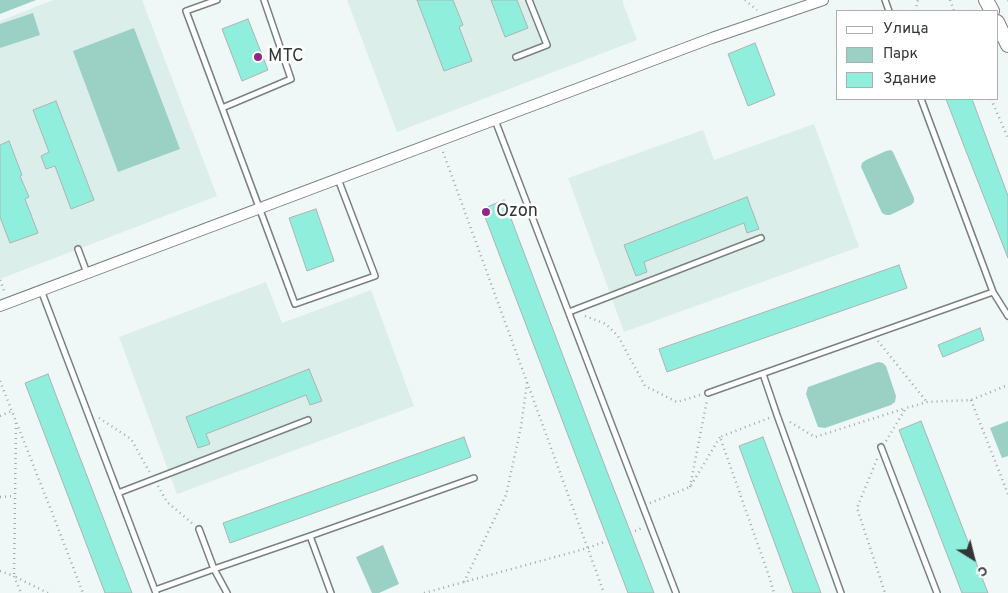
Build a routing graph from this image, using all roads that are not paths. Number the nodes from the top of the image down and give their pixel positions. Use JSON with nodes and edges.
{"nodes":[{"id":1,"x":217,"y":0,"type":"edge"},
{"id":2,"x":264,"y":0,"type":"edge"},
{"id":3,"x":529,"y":0,"type":"edge"},
{"id":4,"x":822,"y":0,"type":"edge"},
{"id":5,"x":998,"y":24,"type":"edge"},
{"id":6,"x":1008,"y":46,"type":"edge"},
{"id":7,"x":516,"y":57,"type":"dead end"},
{"id":8,"x":921,"y":100,"type":"edge"},
{"id":9,"x":222,"y":108,"type":"junction"},
{"id":10,"x":494,"y":120,"type":"junction"},
{"id":11,"x":338,"y":179,"type":"junction"},
{"id":12,"x":259,"y":208,"type":"junction"},
{"id":13,"x":761,"y":238,"type":"dead end"},
{"id":14,"x":78,"y":249,"type":"dead end"},
{"id":15,"x":87,"y":273,"type":"junction"},
{"id":16,"x":41,"y":290,"type":"junction"},
{"id":17,"x":993,"y":292,"type":"junction"},
{"id":18,"x":0,"y":306,"type":"edge"},
{"id":19,"x":568,"y":312,"type":"junction"},
{"id":20,"x":1008,"y":316,"type":"edge"},
{"id":21,"x":763,"y":374,"type":"junction"},
{"id":22,"x":708,"y":393,"type":"road end"},
{"id":23,"x":308,"y":420,"type":"dead end"},
{"id":24,"x":881,"y":447,"type":"road end"},
{"id":25,"x":474,"y":478,"type":"dead end"},
{"id":26,"x":118,"y":493,"type":"junction"},
{"id":27,"x":199,"y":529,"type":"road end"},
{"id":28,"x":310,"y":536,"type":"junction"},
{"id":29,"x":214,"y":568,"type":"junction"},
{"id":30,"x":155,"y":591,"type":"edge"},
{"id":31,"x":227,"y":593,"type":"edge"},
{"id":32,"x":331,"y":593,"type":"edge"},
{"id":33,"x":676,"y":593,"type":"edge"},
{"id":34,"x":841,"y":593,"type":"edge"},
{"id":35,"x":938,"y":593,"type":"edge"}],
"edges":[{"from":1,"to":9,"type":"lane"},
{"from":2,"to":9,"type":"lane"},
{"from":3,"to":7,"type":"lane"},
{"from":4,"to":10,"type":"street"},
{"from":5,"to":6,"type":"main road"},
{"from":8,"to":17,"type":"lane"},
{"from":9,"to":12,"type":"lane"},
{"from":10,"to":11,"type":"street"},
{"from":10,"to":19,"type":"lane"},
{"from":11,"to":12,"type":"street"},
{"from":11,"to":12,"type":"lane"},
{"from":12,"to":15,"type":"street"},
{"from":13,"to":19,"type":"lane"},
{"from":14,"to":15,"type":"lane"},
{"from":15,"to":16,"type":"street"},
{"from":16,"to":18,"type":"street"},
{"from":16,"to":26,"type":"lane"},
{"from":17,"to":20,"type":"lane"},
{"from":17,"to":21,"type":"lane"},
{"from":19,"to":33,"type":"lane"},
{"from":21,"to":22,"type":"lane"},
{"from":21,"to":34,"type":"lane"},
{"from":23,"to":26,"type":"lane"},
{"from":24,"to":35,"type":"lane"},
{"from":25,"to":28,"type":"lane"},
{"from":26,"to":30,"type":"lane"},
{"from":27,"to":29,"type":"lane"},
{"from":28,"to":29,"type":"lane"},
{"from":28,"to":32,"type":"lane"},
{"from":29,"to":30,"type":"lane"},
{"from":29,"to":31,"type":"lane"}]}
